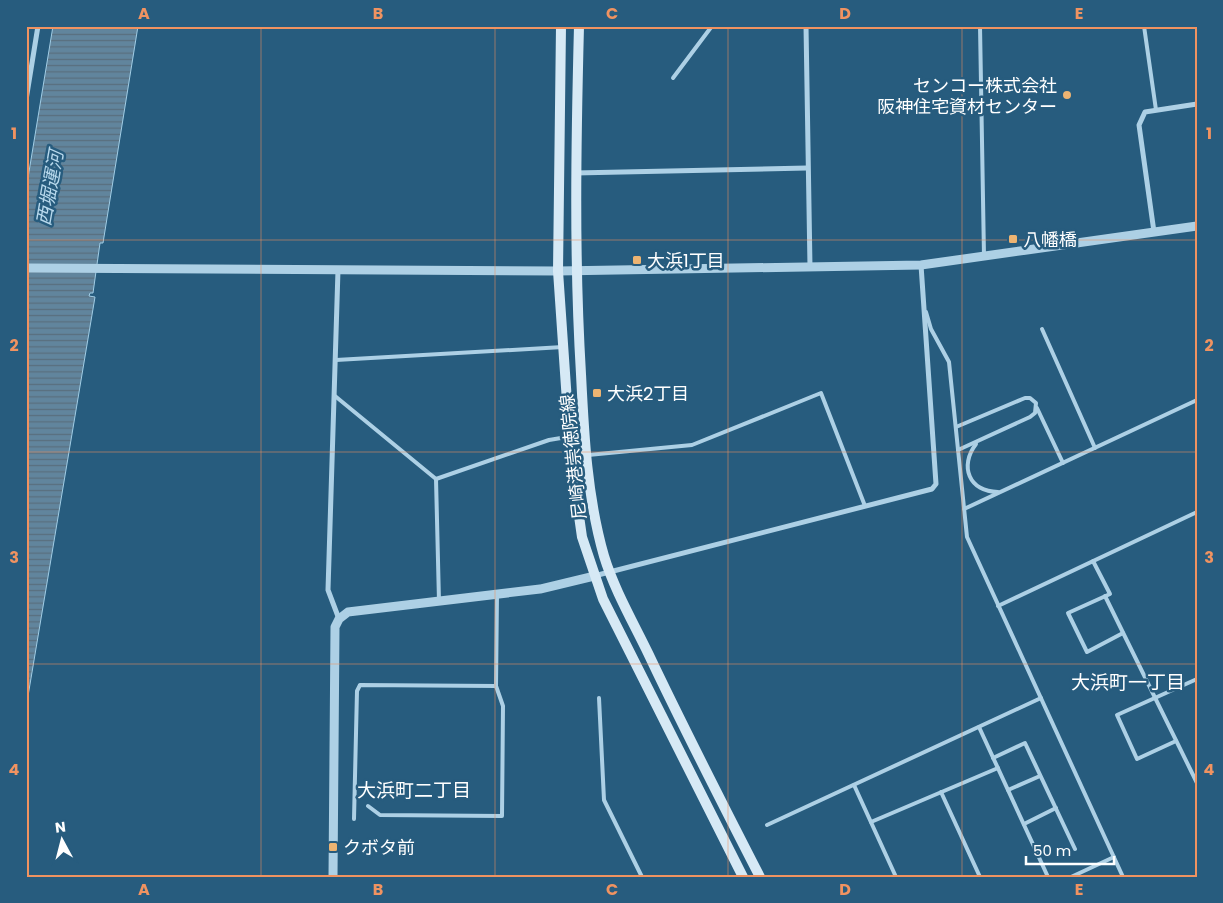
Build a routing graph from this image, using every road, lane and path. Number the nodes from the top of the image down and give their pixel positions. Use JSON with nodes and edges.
{"nodes":[{"id":1,"x":38,"y":26,"type":"edge"},
{"id":2,"x":561,"y":26,"type":"edge"},
{"id":3,"x":579,"y":26,"type":"edge"},
{"id":4,"x":712,"y":26,"type":"edge"},
{"id":5,"x":806,"y":26,"type":"edge"},
{"id":6,"x":980,"y":26,"type":"edge"},
{"id":7,"x":1144,"y":26,"type":"edge"},
{"id":8,"x":673,"y":78,"type":"dead end"},
{"id":9,"x":26,"y":100,"type":"edge"},
{"id":10,"x":1197,"y":104,"type":"edge"},
{"id":11,"x":1156,"y":110,"type":"junction"},
{"id":12,"x":807,"y":168,"type":"junction"},
{"id":13,"x":575,"y":172,"type":"junction"},
{"id":14,"x":1197,"y":226,"type":"edge"},
{"id":15,"x":1154,"y":232,"type":"junction"},
{"id":16,"x":984,"y":256,"type":"junction"},
{"id":17,"x":921,"y":265,"type":"junction"},
{"id":18,"x":26,"y":268,"type":"edge"},
{"id":19,"x":810,"y":268,"type":"junction"},
{"id":20,"x":338,"y":270,"type":"junction"},
{"id":21,"x":558,"y":271,"type":"junction"},
{"id":22,"x":576,"y":271,"type":"junction"},
{"id":23,"x":923,"y":304,"type":"junction"},
{"id":24,"x":1042,"y":329,"type":"dead end"},
{"id":25,"x":563,"y":347,"type":"junction"},
{"id":26,"x":336,"y":360,"type":"junction"},
{"id":27,"x":335,"y":396,"type":"junction"},
{"id":28,"x":1195,"y":401,"type":"edge"},
{"id":29,"x":1037,"y":408,"type":"junction"},
{"id":30,"x":1197,"y":408,"type":"edge"},
{"id":31,"x":956,"y":427,"type":"junction"},
{"id":32,"x":569,"y":436,"type":"junction"},
{"id":33,"x":977,"y":442,"type":"junction"},
{"id":34,"x":1095,"y":448,"type":"junction"},
{"id":35,"x":958,"y":450,"type":"junction"},
{"id":36,"x":586,"y":455,"type":"junction"},
{"id":37,"x":1063,"y":463,"type":"junction"},
{"id":38,"x":436,"y":479,"type":"junction"},
{"id":39,"x":1000,"y":492,"type":"junction"},
{"id":40,"x":865,"y":506,"type":"junction"},
{"id":41,"x":964,"y":509,"type":"junction"},
{"id":42,"x":1197,"y":512,"type":"edge"},
{"id":43,"x":1093,"y":561,"type":"junction"},
{"id":44,"x":610,"y":571,"type":"junction"},
{"id":45,"x":594,"y":576,"type":"junction"},
{"id":46,"x":497,"y":594,"type":"junction"},
{"id":47,"x":1105,"y":596,"type":"junction"},
{"id":48,"x":439,"y":601,"type":"junction"},
{"id":49,"x":998,"y":606,"type":"junction"},
{"id":50,"x":339,"y":619,"type":"junction"},
{"id":51,"x":1123,"y":633,"type":"junction"},
{"id":52,"x":1197,"y":679,"type":"edge"},
{"id":53,"x":496,"y":686,"type":"junction"},
{"id":54,"x":599,"y":698,"type":"dead end"},
{"id":55,"x":1041,"y":698,"type":"junction"},
{"id":56,"x":1155,"y":698,"type":"junction"},
{"id":57,"x":979,"y":727,"type":"junction"},
{"id":58,"x":1176,"y":741,"type":"junction"},
{"id":59,"x":993,"y":758,"type":"junction"},
{"id":60,"x":998,"y":768,"type":"junction"},
{"id":61,"x":1040,"y":776,"type":"junction"},
{"id":62,"x":1197,"y":783,"type":"edge"},
{"id":63,"x":854,"y":785,"type":"junction"},
{"id":64,"x":1008,"y":790,"type":"junction"},
{"id":65,"x":941,"y":792,"type":"junction"},
{"id":66,"x":368,"y":806,"type":"dead end"},
{"id":67,"x":1056,"y":808,"type":"junction"},
{"id":68,"x":354,"y":818,"type":"dead end"},
{"id":69,"x":871,"y":822,"type":"junction"},
{"id":70,"x":1024,"y":824,"type":"junction"},
{"id":71,"x":767,"y":825,"type":"dead end"},
{"id":72,"x":1075,"y":849,"type":"dead end"},
{"id":73,"x":1114,"y":857,"type":"junction"},
{"id":74,"x":333,"y":877,"type":"edge"},
{"id":75,"x":642,"y":877,"type":"edge"},
{"id":76,"x":743,"y":877,"type":"edge"},
{"id":77,"x":760,"y":877,"type":"edge"},
{"id":78,"x":896,"y":877,"type":"edge"},
{"id":79,"x":980,"y":877,"type":"edge"},
{"id":80,"x":1048,"y":877,"type":"edge"},
{"id":81,"x":1071,"y":877,"type":"edge"},
{"id":82,"x":1123,"y":877,"type":"edge"}],
"edges":[{"from":1,"to":9,"type":"street"},
{"from":2,"to":21,"type":"main road","name":"尼崎港崇徳院線"},
{"from":3,"to":13,"type":"main road","name":"尼崎港崇徳院線"},
{"from":4,"to":8,"type":"lane"},
{"from":5,"to":12,"type":"street"},
{"from":6,"to":16,"type":"lane"},
{"from":7,"to":11,"type":"lane"},
{"from":10,"to":11,"type":"street"},
{"from":11,"to":15,"type":"street"},
{"from":12,"to":13,"type":"street"},
{"from":12,"to":19,"type":"street"},
{"from":13,"to":22,"type":"main road","name":"尼崎港崇徳院線"},
{"from":14,"to":15,"type":"street"},
{"from":15,"to":16,"type":"street"},
{"from":16,"to":17,"type":"street"},
{"from":17,"to":19,"type":"street"},
{"from":17,"to":23,"type":"street"},
{"from":18,"to":20,"type":"street"},
{"from":19,"to":22,"type":"street"},
{"from":20,"to":21,"type":"street"},
{"from":20,"to":26,"type":"street"},
{"from":21,"to":22,"type":"street"},
{"from":21,"to":25,"type":"main road","name":"尼崎港崇徳院線"},
{"from":22,"to":36,"type":"main road","name":"尼崎港崇徳院線"},
{"from":23,"to":31,"type":"lane"},
{"from":23,"to":40,"type":"street"},
{"from":24,"to":34,"type":"lane"},
{"from":25,"to":26,"type":"lane"},
{"from":25,"to":32,"type":"main road","name":"尼崎港崇徳院線"},
{"from":26,"to":27,"type":"street"},
{"from":27,"to":38,"type":"lane"},
{"from":27,"to":50,"type":"street"},
{"from":28,"to":30,"type":"lane"},
{"from":28,"to":34,"type":"lane"},
{"from":29,"to":31,"type":"lane"},
{"from":29,"to":33,"type":"lane"},
{"from":29,"to":37,"type":"lane"},
{"from":31,"to":35,"type":"lane"},
{"from":32,"to":38,"type":"lane"},
{"from":32,"to":45,"type":"main road","name":"尼崎港崇徳院線"},
{"from":33,"to":35,"type":"lane"},
{"from":33,"to":39,"type":"lane"},
{"from":34,"to":37,"type":"lane"},
{"from":35,"to":41,"type":"lane"},
{"from":36,"to":40,"type":"lane"},
{"from":36,"to":44,"type":"main road","name":"尼崎港崇徳院線"},
{"from":37,"to":39,"type":"lane"},
{"from":38,"to":48,"type":"lane"},
{"from":39,"to":41,"type":"lane"},
{"from":40,"to":44,"type":"street"},
{"from":41,"to":49,"type":"lane"},
{"from":42,"to":43,"type":"lane"},
{"from":43,"to":47,"type":"lane"},
{"from":43,"to":49,"type":"lane"},
{"from":44,"to":45,"type":"street"},
{"from":44,"to":77,"type":"main road","name":"尼崎港崇徳院線"},
{"from":45,"to":46,"type":"street"},
{"from":45,"to":76,"type":"main road","name":"尼崎港崇徳院線"},
{"from":46,"to":48,"type":"street"},
{"from":46,"to":53,"type":"lane"},
{"from":47,"to":51,"type":"lane"},
{"from":47,"to":51,"type":"lane"},
{"from":48,"to":50,"type":"street"},
{"from":49,"to":55,"type":"lane"},
{"from":50,"to":74,"type":"street"},
{"from":51,"to":56,"type":"lane"},
{"from":52,"to":56,"type":"lane"},
{"from":53,"to":66,"type":"lane"},
{"from":53,"to":68,"type":"lane"},
{"from":54,"to":75,"type":"lane"},
{"from":55,"to":57,"type":"lane"},
{"from":55,"to":73,"type":"lane"},
{"from":56,"to":58,"type":"lane"},
{"from":56,"to":58,"type":"lane"},
{"from":57,"to":59,"type":"lane"},
{"from":57,"to":63,"type":"lane"},
{"from":58,"to":62,"type":"lane"},
{"from":59,"to":60,"type":"lane"},
{"from":59,"to":61,"type":"lane"},
{"from":60,"to":64,"type":"lane"},
{"from":60,"to":65,"type":"lane"},
{"from":61,"to":64,"type":"lane"},
{"from":61,"to":67,"type":"lane"},
{"from":63,"to":69,"type":"lane"},
{"from":63,"to":71,"type":"lane"},
{"from":64,"to":70,"type":"lane"},
{"from":65,"to":69,"type":"lane"},
{"from":65,"to":79,"type":"lane"},
{"from":67,"to":70,"type":"lane"},
{"from":67,"to":72,"type":"lane"},
{"from":69,"to":78,"type":"lane"},
{"from":70,"to":80,"type":"lane"},
{"from":73,"to":81,"type":"lane"},
{"from":73,"to":82,"type":"lane"}]}
